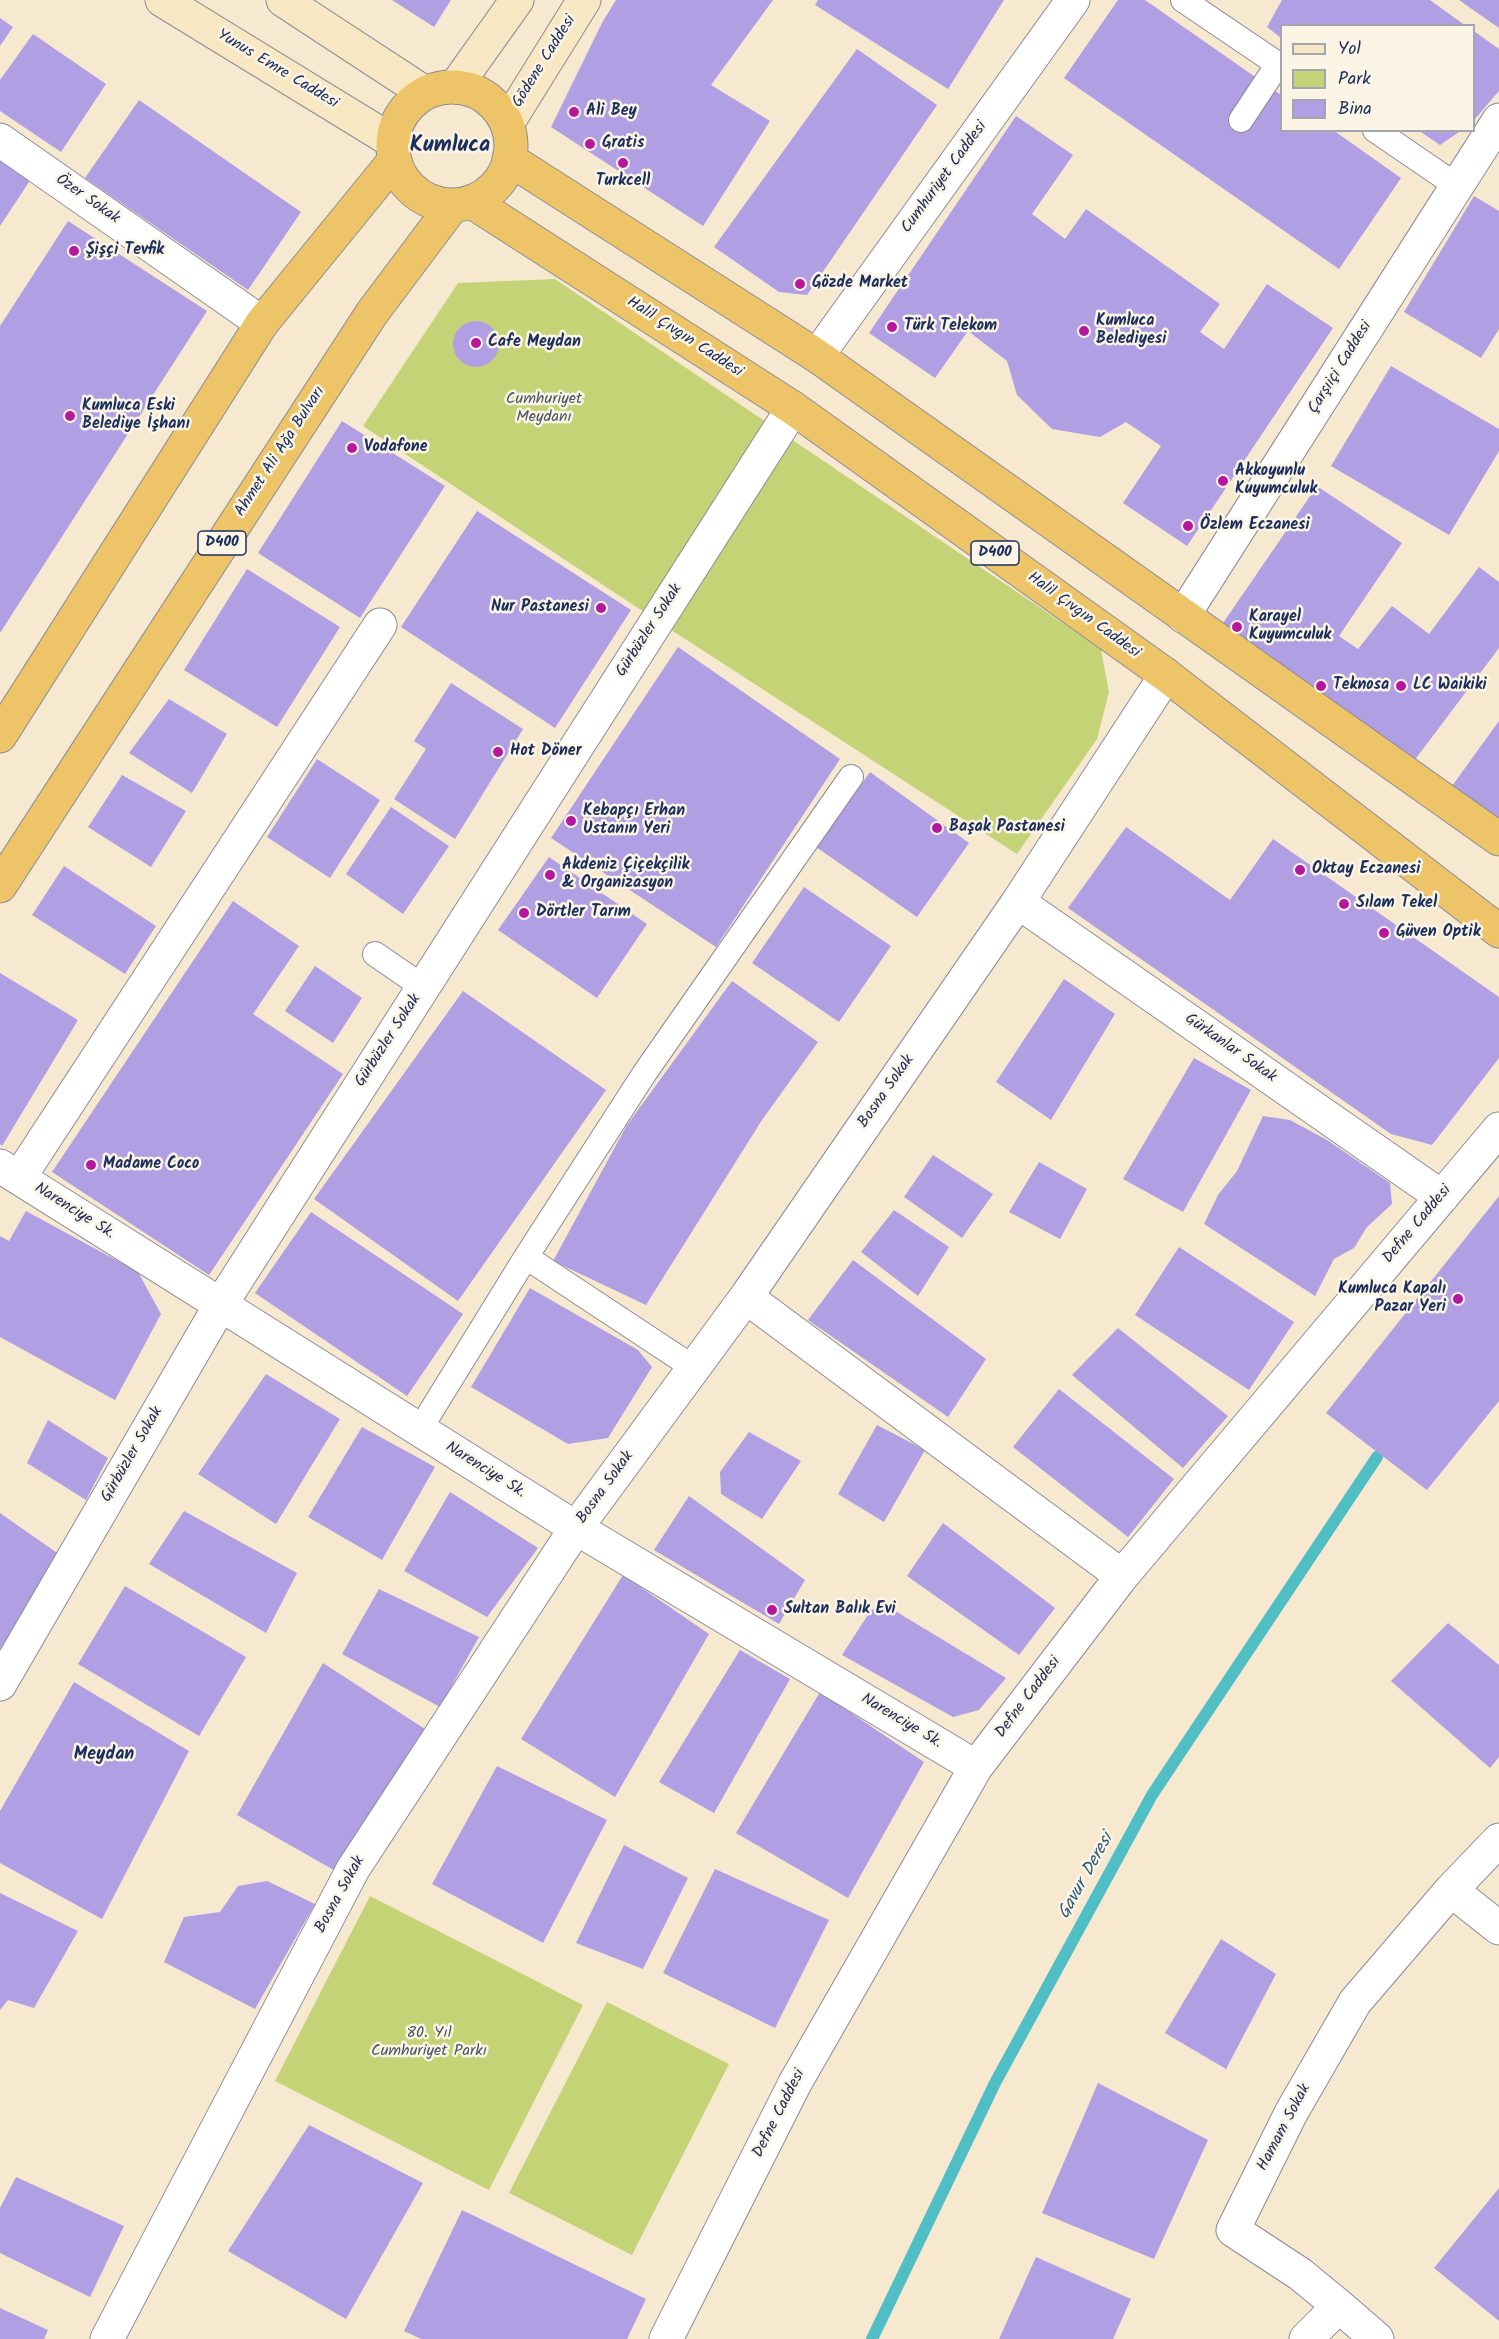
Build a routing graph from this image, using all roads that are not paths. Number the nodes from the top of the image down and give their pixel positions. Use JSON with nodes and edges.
{"nodes":[{"id":1,"x":162,"y":0,"type":"edge"},
{"id":2,"x":284,"y":0,"type":"edge"},
{"id":3,"x":517,"y":0,"type":"edge"},
{"id":4,"x":584,"y":0,"type":"edge"},
{"id":5,"x":1073,"y":0,"type":"edge"},
{"id":6,"x":1183,"y":0,"type":"edge"},
{"id":7,"x":1280,"y":66,"type":"edge"},
{"id":8,"x":440,"y":90,"type":"junction"},
{"id":9,"x":1241,"y":120,"type":"dead end"},
{"id":10,"x":1499,"y":120,"type":"edge"},
{"id":11,"x":507,"y":124,"type":"junction"},
{"id":12,"x":1378,"y":132,"type":"edge"},
{"id":13,"x":0,"y":140,"type":"edge"},
{"id":14,"x":393,"y":151,"type":"junction"},
{"id":15,"x":509,"y":159,"type":"junction"},
{"id":16,"x":1457,"y":186,"type":"junction"},
{"id":17,"x":463,"y":204,"type":"junction"},
{"id":18,"x":262,"y":323,"type":"junction"},
{"id":19,"x":817,"y":356,"type":"junction"},
{"id":20,"x":793,"y":408,"type":"junction"},
{"id":21,"x":1183,"y":616,"type":"junction"},
{"id":22,"x":380,"y":625,"type":"dead end"},
{"id":23,"x":1166,"y":675,"type":"junction"},
{"id":24,"x":4,"y":719,"type":"edge"},
{"id":25,"x":851,"y":777,"type":"dead end"},
{"id":26,"x":1499,"y":839,"type":"edge"},
{"id":27,"x":0,"y":886,"type":"edge"},
{"id":28,"x":1018,"y":902,"type":"junction"},
{"id":29,"x":1499,"y":931,"type":"edge"},
{"id":30,"x":375,"y":954,"type":"dead end"},
{"id":31,"x":423,"y":987,"type":"junction"},
{"id":32,"x":1499,"y":1129,"type":"edge"},
{"id":33,"x":10,"y":1172,"type":"edge"},
{"id":34,"x":1442,"y":1197,"type":"junction"},
{"id":35,"x":526,"y":1257,"type":"junction"},
{"id":36,"x":746,"y":1297,"type":"junction"},
{"id":37,"x":221,"y":1304,"type":"junction"},
{"id":38,"x":694,"y":1368,"type":"junction"},
{"id":39,"x":420,"y":1429,"type":"junction"},
{"id":40,"x":576,"y":1528,"type":"junction"},
{"id":41,"x":1122,"y":1576,"type":"junction"},
{"id":42,"x":0,"y":1684,"type":"edge"},
{"id":43,"x":976,"y":1767,"type":"junction"},
{"id":44,"x":1499,"y":1840,"type":"edge"},
{"id":45,"x":1451,"y":1890,"type":"junction"},
{"id":46,"x":1499,"y":1928,"type":"edge"},
{"id":47,"x":1339,"y":2306,"type":"junction"},
{"id":48,"x":107,"y":2339,"type":"edge"},
{"id":49,"x":666,"y":2339,"type":"edge"},
{"id":50,"x":1306,"y":2339,"type":"edge"},
{"id":51,"x":1377,"y":2339,"type":"edge"}],
"edges":[{"from":1,"to":14,"type":"street","name":"Yunus Emre Caddesi"},
{"from":2,"to":8,"type":"street"},
{"from":3,"to":8,"type":"street"},
{"from":4,"to":11,"type":"street","name":"Gödene Caddesi"},
{"from":5,"to":19,"type":"street","name":"Cumhuriyet Caddesi"},
{"from":6,"to":7,"type":"lane"},
{"from":7,"to":9,"type":"lane"},
{"from":8,"to":11,"type":"highway"},
{"from":8,"to":14,"type":"highway"},
{"from":10,"to":16,"type":"street","name":"Çarşıiçi Caddesi"},
{"from":11,"to":15,"type":"highway"},
{"from":12,"to":16,"type":"lane"},
{"from":13,"to":18,"type":"street","name":"Özer Sokak"},
{"from":14,"to":17,"type":"highway"},
{"from":14,"to":18,"type":"highway"},
{"from":15,"to":17,"type":"highway"},
{"from":15,"to":19,"type":"highway"},
{"from":16,"to":21,"type":"street","name":"Çarşıiçi Caddesi"},
{"from":17,"to":20,"type":"highway","name":"Halil Çıvgın Caddesi","number":"D400"},
{"from":17,"to":27,"type":"highway","name":"Ahmet Ali Ağa Bulvarı","number":"D400"},
{"from":18,"to":24,"type":"highway"},
{"from":19,"to":21,"type":"highway"},
{"from":20,"to":23,"type":"highway","name":"Halil Çıvgın Caddesi","number":"D400"},
{"from":20,"to":31,"type":"street","name":"Gürbüzler Sokak"},
{"from":21,"to":26,"type":"highway"},
{"from":22,"to":33,"type":"street"},
{"from":23,"to":28,"type":"street","name":"Bosna Sokak"},
{"from":23,"to":29,"type":"highway","name":"Halil Çıvgın Caddesi","number":"D400"},
{"from":25,"to":35,"type":"lane"},
{"from":28,"to":34,"type":"street","name":"Gürkanlar Sokak"},
{"from":28,"to":36,"type":"street","name":"Bosna Sokak"},
{"from":30,"to":31,"type":"lane"},
{"from":31,"to":37,"type":"street","name":"Gürbüzler Sokak"},
{"from":32,"to":34,"type":"street","name":"Defne Caddesi"},
{"from":33,"to":37,"type":"street","name":"Narenciye Sk."},
{"from":34,"to":41,"type":"street","name":"Defne Caddesi"},
{"from":35,"to":38,"type":"lane"},
{"from":35,"to":39,"type":"lane"},
{"from":36,"to":38,"type":"street","name":"Bosna Sokak"},
{"from":36,"to":41,"type":"street"},
{"from":37,"to":39,"type":"street","name":"Narenciye Sk."},
{"from":37,"to":42,"type":"street","name":"Gürbüzler Sokak"},
{"from":38,"to":40,"type":"street","name":"Bosna Sokak"},
{"from":39,"to":40,"type":"street","name":"Narenciye Sk."},
{"from":40,"to":43,"type":"street","name":"Narenciye Sk."},
{"from":40,"to":48,"type":"street","name":"Bosna Sokak"},
{"from":41,"to":43,"type":"street","name":"Defne Caddesi"},
{"from":43,"to":49,"type":"street","name":"Defne Caddesi"},
{"from":44,"to":45,"type":"street","name":"Hamam Sokak"},
{"from":45,"to":46,"type":"street"},
{"from":45,"to":47,"type":"street","name":"Hamam Sokak"},
{"from":47,"to":50,"type":"street"},
{"from":47,"to":51,"type":"street"}]}
